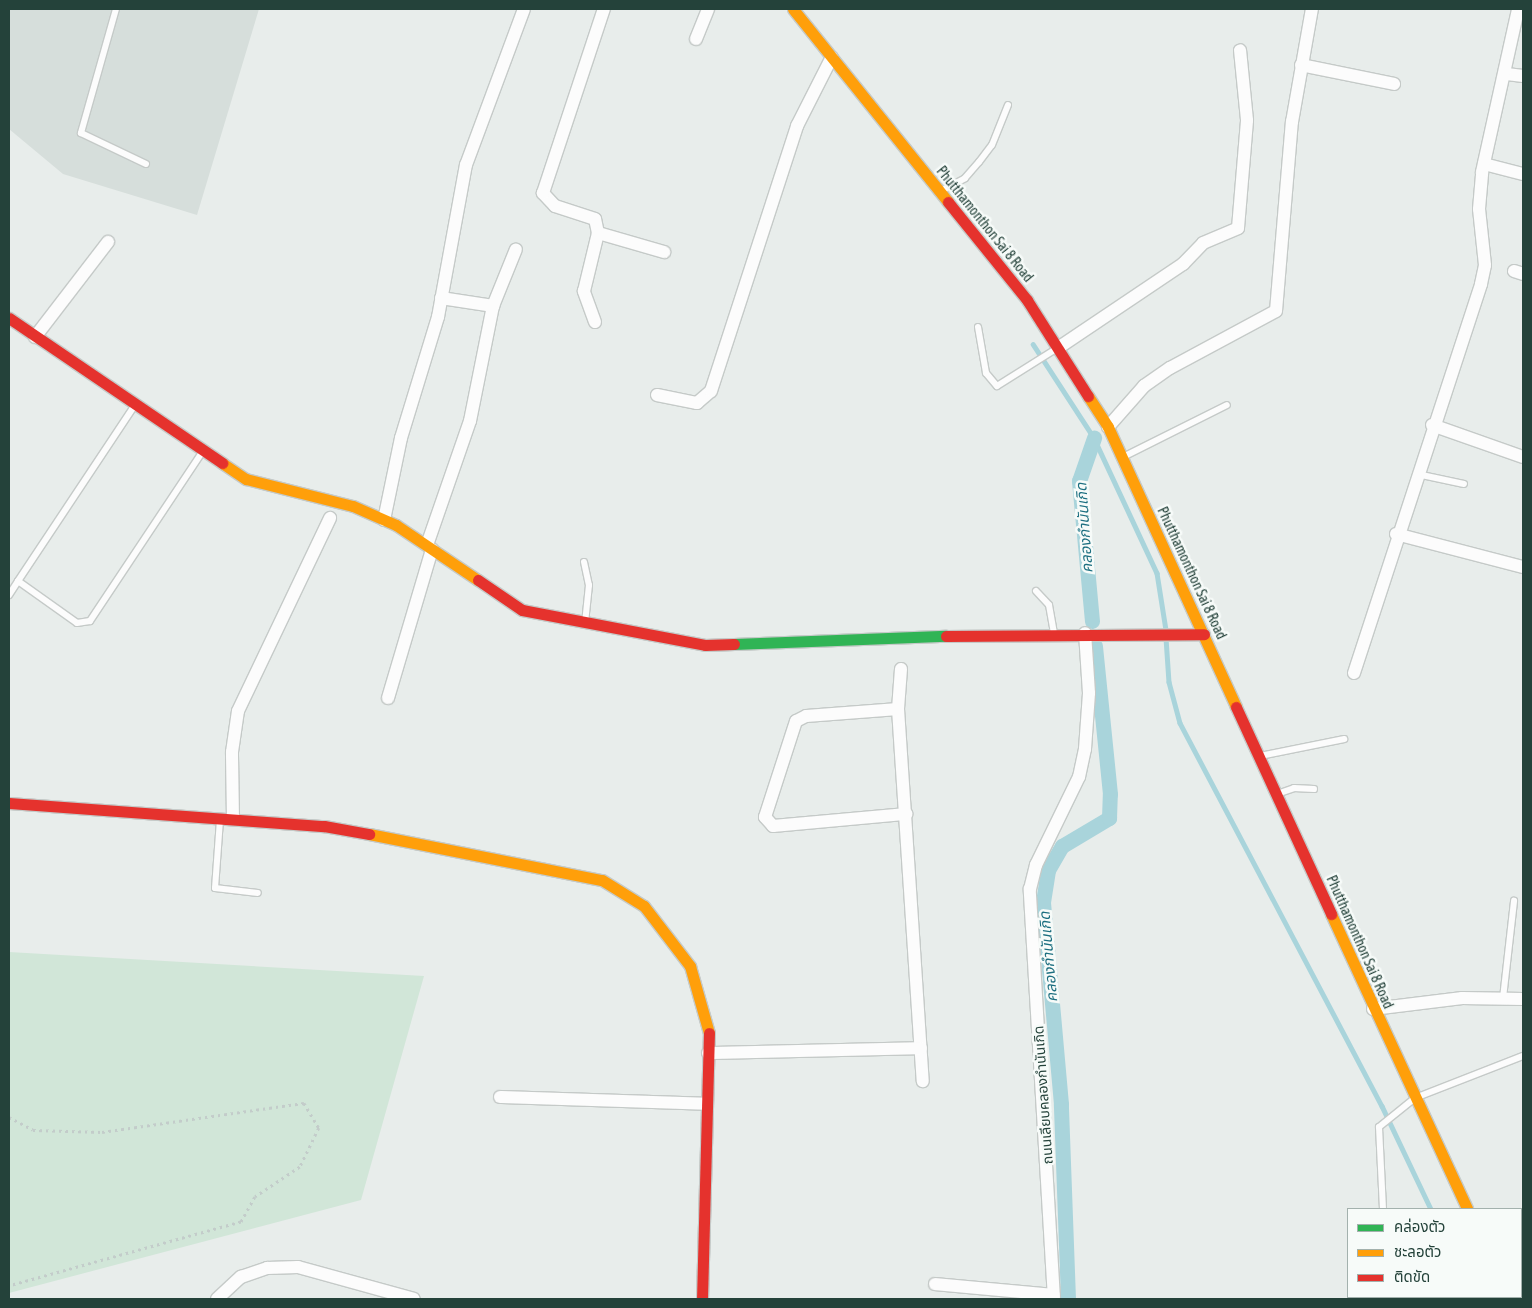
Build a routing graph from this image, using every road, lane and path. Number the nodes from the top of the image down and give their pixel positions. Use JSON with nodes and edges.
{"nodes":[{"id":1,"x":116,"y":9,"type":"edge"},
{"id":2,"x":524,"y":9,"type":"edge"},
{"id":3,"x":604,"y":9,"type":"edge"},
{"id":4,"x":708,"y":9,"type":"edge"},
{"id":5,"x":793,"y":9,"type":"edge"},
{"id":6,"x":1312,"y":9,"type":"edge"},
{"id":7,"x":1518,"y":9,"type":"edge"},
{"id":8,"x":696,"y":39,"type":"dead end"},
{"id":9,"x":1240,"y":50,"type":"dead end"},
{"id":10,"x":832,"y":57,"type":"junction"},
{"id":11,"x":1301,"y":65,"type":"junction"},
{"id":12,"x":1506,"y":74,"type":"junction"},
{"id":13,"x":1523,"y":76,"type":"edge"},
{"id":14,"x":1394,"y":84,"type":"dead end"},
{"id":15,"x":1008,"y":105,"type":"dead end"},
{"id":16,"x":146,"y":164,"type":"dead end"},
{"id":17,"x":1484,"y":164,"type":"junction"},
{"id":18,"x":1523,"y":174,"type":"edge"},
{"id":19,"x":940,"y":192,"type":"junction"},
{"id":20,"x":598,"y":233,"type":"junction"},
{"id":21,"x":108,"y":242,"type":"dead end"},
{"id":22,"x":516,"y":249,"type":"dead end"},
{"id":23,"x":664,"y":252,"type":"dead end"},
{"id":24,"x":441,"y":298,"type":"junction"},
{"id":25,"x":493,"y":306,"type":"junction"},
{"id":26,"x":9,"y":318,"type":"edge"},
{"id":27,"x":595,"y":322,"type":"dead end"},
{"id":28,"x":978,"y":327,"type":"dead end"},
{"id":29,"x":35,"y":337,"type":"junction"},
{"id":30,"x":1058,"y":348,"type":"junction"},
{"id":31,"x":657,"y":395,"type":"dead end"},
{"id":32,"x":136,"y":405,"type":"junction"},
{"id":33,"x":1227,"y":405,"type":"dead end"},
{"id":34,"x":1432,"y":425,"type":"junction"},
{"id":35,"x":1108,"y":427,"type":"junction"},
{"id":36,"x":203,"y":451,"type":"junction"},
{"id":37,"x":1122,"y":457,"type":"junction"},
{"id":38,"x":1523,"y":457,"type":"edge"},
{"id":39,"x":1416,"y":474,"type":"junction"},
{"id":40,"x":1464,"y":484,"type":"dead end"},
{"id":41,"x":330,"y":518,"type":"dead end"},
{"id":42,"x":384,"y":520,"type":"junction"},
{"id":43,"x":1396,"y":534,"type":"junction"},
{"id":44,"x":430,"y":547,"type":"junction"},
{"id":45,"x":584,"y":562,"type":"dead end"},
{"id":46,"x":1523,"y":567,"type":"edge"},
{"id":47,"x":18,"y":581,"type":"junction"},
{"id":48,"x":1036,"y":591,"type":"dead end"},
{"id":49,"x":9,"y":595,"type":"edge"},
{"id":50,"x":585,"y":624,"type":"junction"},
{"id":51,"x":1054,"y":633,"type":"junction"},
{"id":52,"x":1085,"y":633,"type":"junction"},
{"id":53,"x":1204,"y":634,"type":"junction"},
{"id":54,"x":901,"y":669,"type":"dead end"},
{"id":55,"x":1354,"y":673,"type":"dead end"},
{"id":56,"x":388,"y":698,"type":"dead end"},
{"id":57,"x":898,"y":709,"type":"junction"},
{"id":58,"x":1344,"y":739,"type":"dead end"},
{"id":59,"x":1259,"y":756,"type":"junction"},
{"id":60,"x":1314,"y":789,"type":"dead end"},
{"id":61,"x":1276,"y":794,"type":"junction"},
{"id":62,"x":9,"y":803,"type":"edge"},
{"id":63,"x":906,"y":814,"type":"junction"},
{"id":64,"x":227,"y":819,"type":"junction"},
{"id":65,"x":258,"y":893,"type":"dead end"},
{"id":66,"x":1514,"y":901,"type":"dead end"},
{"id":67,"x":1504,"y":998,"type":"junction"},
{"id":68,"x":1523,"y":998,"type":"edge"},
{"id":69,"x":1374,"y":1009,"type":"junction"},
{"id":70,"x":921,"y":1048,"type":"junction"},
{"id":71,"x":708,"y":1053,"type":"junction"},
{"id":72,"x":1523,"y":1056,"type":"edge"},
{"id":73,"x":923,"y":1081,"type":"dead end"},
{"id":74,"x":500,"y":1097,"type":"dead end"},
{"id":75,"x":1415,"y":1098,"type":"junction"},
{"id":76,"x":707,"y":1104,"type":"junction"},
{"id":77,"x":9,"y":1117,"type":"edge"},
{"id":78,"x":1383,"y":1208,"type":"edge"},
{"id":79,"x":1467,"y":1208,"type":"edge"},
{"id":80,"x":935,"y":1284,"type":"dead end"},
{"id":81,"x":9,"y":1286,"type":"edge"},
{"id":82,"x":1054,"y":1297,"type":"edge"},
{"id":83,"x":217,"y":1299,"type":"edge"},
{"id":84,"x":414,"y":1299,"type":"edge"},
{"id":85,"x":702,"y":1299,"type":"edge"}],
"edges":[{"from":1,"to":16,"type":"lane"},
{"from":2,"to":24,"type":"street"},
{"from":3,"to":20,"type":"street"},
{"from":4,"to":8,"type":"street"},
{"from":5,"to":10,"type":"street","name":"Phutthamonthon Sai 8 Road"},
{"from":6,"to":11,"type":"street"},
{"from":7,"to":12,"type":"street"},
{"from":9,"to":30,"type":"street"},
{"from":10,"to":19,"type":"street","name":"Phutthamonthon Sai 8 Road"},
{"from":10,"to":31,"type":"street"},
{"from":11,"to":14,"type":"street"},
{"from":11,"to":35,"type":"street"},
{"from":12,"to":13,"type":"street"},
{"from":12,"to":17,"type":"street"},
{"from":15,"to":19,"type":"lane"},
{"from":17,"to":18,"type":"street"},
{"from":17,"to":34,"type":"street"},
{"from":19,"to":30,"type":"street","name":"Phutthamonthon Sai 8 Road"},
{"from":20,"to":23,"type":"street"},
{"from":20,"to":27,"type":"street"},
{"from":21,"to":29,"type":"street"},
{"from":22,"to":25,"type":"street"},
{"from":24,"to":25,"type":"street"},
{"from":24,"to":42,"type":"street"},
{"from":25,"to":44,"type":"street"},
{"from":26,"to":29,"type":"street"},
{"from":28,"to":30,"type":"lane"},
{"from":29,"to":32,"type":"street"},
{"from":30,"to":35,"type":"street","name":"Phutthamonthon Sai 8 Road"},
{"from":32,"to":36,"type":"street"},
{"from":32,"to":47,"type":"lane"},
{"from":33,"to":37,"type":"lane"},
{"from":34,"to":38,"type":"street"},
{"from":34,"to":39,"type":"street"},
{"from":35,"to":37,"type":"street","name":"Phutthamonthon Sai 8 Road"},
{"from":36,"to":42,"type":"street"},
{"from":36,"to":47,"type":"lane"},
{"from":37,"to":53,"type":"street","name":"Phutthamonthon Sai 8 Road"},
{"from":39,"to":40,"type":"lane"},
{"from":39,"to":43,"type":"street"},
{"from":41,"to":64,"type":"street"},
{"from":42,"to":44,"type":"street"},
{"from":43,"to":46,"type":"street"},
{"from":43,"to":55,"type":"street"},
{"from":44,"to":50,"type":"street"},
{"from":44,"to":56,"type":"street"},
{"from":45,"to":50,"type":"lane"},
{"from":47,"to":49,"type":"lane"},
{"from":48,"to":51,"type":"lane"},
{"from":50,"to":51,"type":"street"},
{"from":51,"to":52,"type":"street"},
{"from":52,"to":53,"type":"street"},
{"from":52,"to":82,"type":"street","name":"ถนนเลียบคลองกำนันเกิด"},
{"from":53,"to":59,"type":"street","name":"Phutthamonthon Sai 8 Road"},
{"from":54,"to":57,"type":"street"},
{"from":57,"to":63,"type":"street"},
{"from":57,"to":63,"type":"street"},
{"from":58,"to":59,"type":"lane"},
{"from":59,"to":61,"type":"street","name":"Phutthamonthon Sai 8 Road"},
{"from":60,"to":61,"type":"lane"},
{"from":61,"to":69,"type":"street","name":"Phutthamonthon Sai 8 Road"},
{"from":62,"to":64,"type":"street"},
{"from":63,"to":70,"type":"street"},
{"from":64,"to":65,"type":"lane"},
{"from":64,"to":71,"type":"street"},
{"from":66,"to":67,"type":"lane"},
{"from":67,"to":68,"type":"street"},
{"from":67,"to":69,"type":"street"},
{"from":69,"to":75,"type":"street","name":"Phutthamonthon Sai 8 Road"},
{"from":70,"to":71,"type":"street"},
{"from":70,"to":73,"type":"street"},
{"from":71,"to":76,"type":"street"},
{"from":72,"to":75,"type":"lane"},
{"from":74,"to":76,"type":"street"},
{"from":75,"to":78,"type":"lane"},
{"from":75,"to":79,"type":"street","name":"Phutthamonthon Sai 8 Road"},
{"from":76,"to":85,"type":"street"},
{"from":77,"to":81,"type":"path"},
{"from":80,"to":82,"type":"street"},
{"from":83,"to":84,"type":"street"}]}
